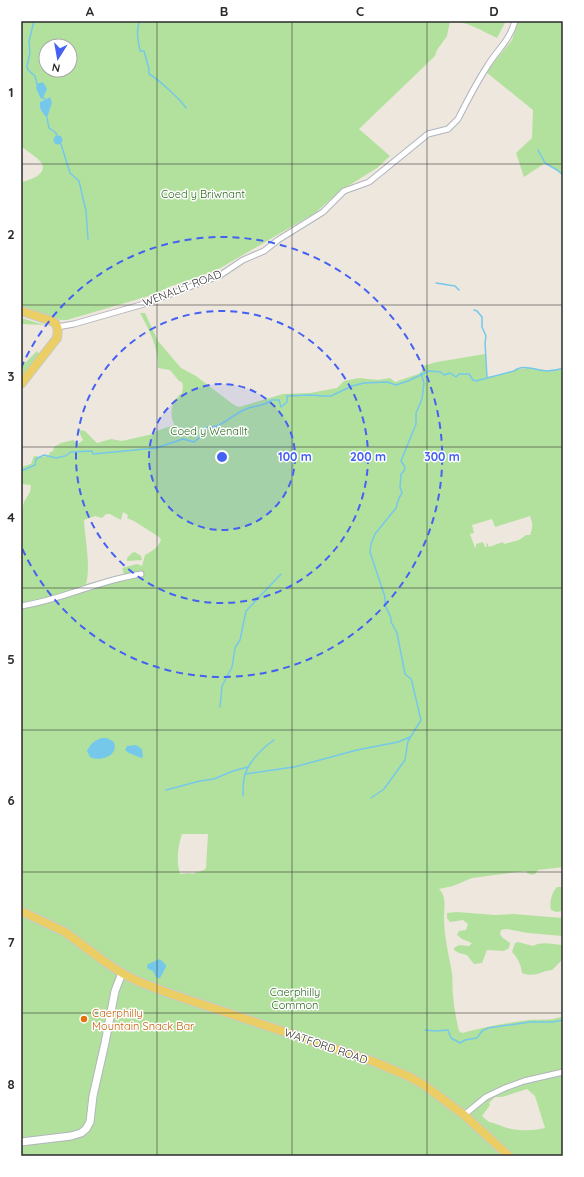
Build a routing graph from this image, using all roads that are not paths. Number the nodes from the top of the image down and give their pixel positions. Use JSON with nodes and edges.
{"nodes":[{"id":1,"x":515,"y":21,"type":"edge"},
{"id":2,"x":21,"y":312,"type":"edge"},
{"id":3,"x":57,"y":327,"type":"junction"},
{"id":4,"x":21,"y":384,"type":"edge"},
{"id":5,"x":141,"y":574,"type":"dead end"},
{"id":6,"x":21,"y":606,"type":"edge"},
{"id":7,"x":21,"y":911,"type":"edge"},
{"id":8,"x":122,"y":973,"type":"junction"},
{"id":9,"x":563,"y":1072,"type":"edge"},
{"id":10,"x":464,"y":1115,"type":"junction"},
{"id":11,"x":21,"y":1142,"type":"edge"},
{"id":12,"x":509,"y":1156,"type":"edge"}],
"edges":[{"from":1,"to":3,"type":"street","name":"WENALLT ROAD"},
{"from":2,"to":3,"type":"main road"},
{"from":3,"to":4,"type":"main road"},
{"from":5,"to":6,"type":"street"},
{"from":7,"to":8,"type":"main road","name":"WATFORD ROAD"},
{"from":8,"to":10,"type":"main road","name":"WATFORD ROAD"},
{"from":8,"to":11,"type":"main road"},
{"from":9,"to":10,"type":"street"},
{"from":10,"to":12,"type":"main road","name":"WATFORD ROAD"}]}
